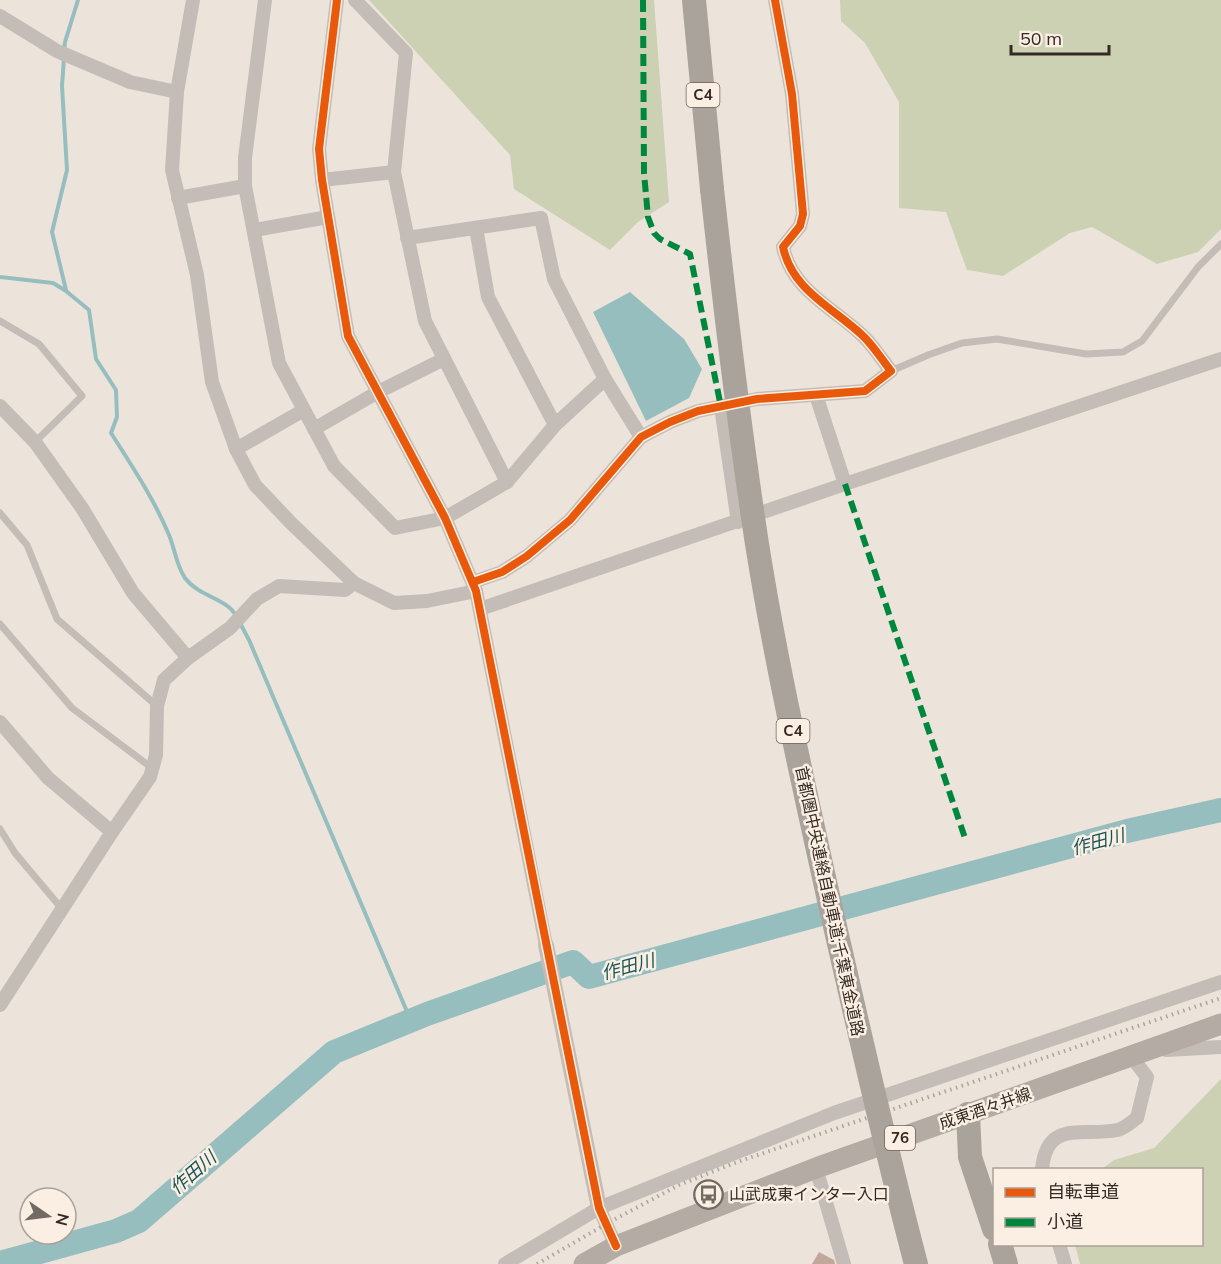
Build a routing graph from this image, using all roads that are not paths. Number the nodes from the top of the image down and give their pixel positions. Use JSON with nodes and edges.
{"nodes":[{"id":1,"x":193,"y":0,"type":"edge"},
{"id":2,"x":265,"y":0,"type":"edge"},
{"id":3,"x":337,"y":0,"type":"edge"},
{"id":4,"x":356,"y":0,"type":"edge"},
{"id":5,"x":694,"y":0,"type":"edge"},
{"id":6,"x":775,"y":0,"type":"edge"},
{"id":7,"x":0,"y":16,"type":"edge"},
{"id":8,"x":177,"y":93,"type":"junction"},
{"id":9,"x":394,"y":172,"type":"junction"},
{"id":10,"x":322,"y":180,"type":"junction"},
{"id":11,"x":245,"y":186,"type":"junction"},
{"id":12,"x":178,"y":198,"type":"junction"},
{"id":13,"x":328,"y":217,"type":"junction"},
{"id":14,"x":476,"y":228,"type":"junction"},
{"id":15,"x":254,"y":230,"type":"junction"},
{"id":16,"x":407,"y":238,"type":"junction"},
{"id":17,"x":1221,"y":244,"type":"edge"},
{"id":18,"x":0,"y":321,"type":"edge"},
{"id":19,"x":444,"y":359,"type":"junction"},
{"id":20,"x":1221,"y":359,"type":"edge"},
{"id":21,"x":891,"y":371,"type":"junction"},
{"id":22,"x":605,"y":380,"type":"junction"},
{"id":23,"x":378,"y":392,"type":"junction"},
{"id":24,"x":816,"y":395,"type":"junction"},
{"id":25,"x":0,"y":406,"type":"edge"},
{"id":26,"x":722,"y":407,"type":"junction"},
{"id":27,"x":304,"y":410,"type":"junction"},
{"id":28,"x":555,"y":425,"type":"junction"},
{"id":29,"x":314,"y":429,"type":"junction"},
{"id":30,"x":641,"y":437,"type":"junction"},
{"id":31,"x":35,"y":442,"type":"junction"},
{"id":32,"x":236,"y":449,"type":"junction"},
{"id":33,"x":507,"y":482,"type":"junction"},
{"id":34,"x":845,"y":484,"type":"junction"},
{"id":35,"x":0,"y":513,"type":"edge"},
{"id":36,"x":446,"y":518,"type":"junction"},
{"id":37,"x":738,"y":522,"type":"junction"},
{"id":38,"x":354,"y":583,"type":"junction"},
{"id":39,"x":475,"y":587,"type":"junction"},
{"id":40,"x":480,"y":609,"type":"junction"},
{"id":41,"x":0,"y":624,"type":"edge"},
{"id":42,"x":188,"y":658,"type":"junction"},
{"id":43,"x":157,"y":706,"type":"junction"},
{"id":44,"x":0,"y":722,"type":"edge"},
{"id":45,"x":153,"y":769,"type":"junction"},
{"id":46,"x":0,"y":829,"type":"edge"},
{"id":47,"x":112,"y":832,"type":"junction"},
{"id":48,"x":62,"y":909,"type":"junction"},
{"id":49,"x":546,"y":945,"type":"joint"},
{"id":50,"x":1221,"y":982,"type":"edge"},
{"id":51,"x":0,"y":1005,"type":"edge"},
{"id":52,"x":1221,"y":1024,"type":"edge"},
{"id":53,"x":1221,"y":1047,"type":"edge"},
{"id":54,"x":1140,"y":1053,"type":"junction"},
{"id":55,"x":968,"y":1114,"type":"junction"},
{"id":56,"x":816,"y":1168,"type":"junction"},
{"id":57,"x":1042,"y":1168,"type":"edge"},
{"id":58,"x":993,"y":1177,"type":"edge"},
{"id":59,"x":599,"y":1208,"type":"junction"},
{"id":60,"x":993,"y":1227,"type":"edge"},
{"id":61,"x":616,"y":1246,"type":"junction"},
{"id":62,"x":1000,"y":1246,"type":"edge"},
{"id":63,"x":1014,"y":1246,"type":"edge"},
{"id":64,"x":1059,"y":1246,"type":"edge"},
{"id":65,"x":505,"y":1264,"type":"edge"},
{"id":66,"x":584,"y":1264,"type":"edge"},
{"id":67,"x":844,"y":1264,"type":"edge"},
{"id":68,"x":916,"y":1264,"type":"edge"},
{"id":69,"x":1006,"y":1264,"type":"edge"},
{"id":70,"x":1020,"y":1264,"type":"edge"},
{"id":71,"x":1065,"y":1264,"type":"edge"}],
"edges":[{"from":1,"to":8,"type":"street"},
{"from":2,"to":11,"type":"street"},
{"from":3,"to":10,"type":"street"},
{"from":4,"to":9,"type":"street"},
{"from":5,"to":68,"type":"highway","name":"首都圏中央連絡自動車道;千葉東金道路","number":"C4","bridge":true},
{"from":6,"to":21,"type":"street"},
{"from":7,"to":8,"type":"street"},
{"from":8,"to":12,"type":"street"},
{"from":9,"to":10,"type":"street"},
{"from":9,"to":16,"type":"street"},
{"from":10,"to":13,"type":"street"},
{"from":11,"to":12,"type":"street"},
{"from":11,"to":15,"type":"street"},
{"from":12,"to":32,"type":"street"},
{"from":13,"to":15,"type":"street"},
{"from":13,"to":23,"type":"street"},
{"from":14,"to":16,"type":"street"},
{"from":14,"to":22,"type":"street"},
{"from":14,"to":28,"type":"street"},
{"from":15,"to":27,"type":"street"},
{"from":16,"to":19,"type":"street"},
{"from":17,"to":21,"type":"lane"},
{"from":18,"to":31,"type":"lane"},
{"from":19,"to":23,"type":"street"},
{"from":19,"to":33,"type":"street"},
{"from":20,"to":34,"type":"street"},
{"from":21,"to":24,"type":"street"},
{"from":22,"to":28,"type":"street"},
{"from":22,"to":30,"type":"street"},
{"from":23,"to":29,"type":"street"},
{"from":23,"to":36,"type":"street"},
{"from":24,"to":26,"type":"street"},
{"from":24,"to":34,"type":"street"},
{"from":25,"to":31,"type":"street"},
{"from":26,"to":30,"type":"street"},
{"from":26,"to":37,"type":"street"},
{"from":27,"to":29,"type":"street"},
{"from":27,"to":32,"type":"street"},
{"from":28,"to":33,"type":"street"},
{"from":29,"to":36,"type":"street"},
{"from":30,"to":39,"type":"street"},
{"from":31,"to":42,"type":"street"},
{"from":32,"to":38,"type":"street"},
{"from":33,"to":36,"type":"street"},
{"from":34,"to":37,"type":"street"},
{"from":35,"to":43,"type":"lane"},
{"from":36,"to":39,"type":"street"},
{"from":37,"to":40,"type":"street"},
{"from":38,"to":39,"type":"street"},
{"from":38,"to":42,"type":"street"},
{"from":39,"to":40,"type":"street"},
{"from":40,"to":49,"type":"street"},
{"from":41,"to":45,"type":"lane"},
{"from":42,"to":43,"type":"street"},
{"from":43,"to":45,"type":"street"},
{"from":44,"to":47,"type":"street"},
{"from":45,"to":47,"type":"street"},
{"from":46,"to":48,"type":"lane"},
{"from":47,"to":48,"type":"street"},
{"from":48,"to":51,"type":"street"},
{"from":49,"to":59,"type":"street"},
{"from":50,"to":59,"type":"street"},
{"from":52,"to":54,"type":"main road","name":"成東酒々井線","number":"76"},
{"from":53,"to":54,"type":"street"},
{"from":54,"to":55,"type":"main road","name":"成東酒々井線","number":"76"},
{"from":54,"to":57,"type":"street"},
{"from":55,"to":56,"type":"main road","name":"成東酒々井線","number":"76"},
{"from":55,"to":58,"type":"highway"},
{"from":55,"to":60,"type":"highway"},
{"from":56,"to":61,"type":"main road","name":"成東酒々井線","number":"76"},
{"from":56,"to":67,"type":"street"},
{"from":59,"to":61,"type":"street"},
{"from":59,"to":65,"type":"street"},
{"from":61,"to":66,"type":"main road","name":"成東酒々井線","number":"76"},
{"from":62,"to":69,"type":"highway"},
{"from":63,"to":70,"type":"highway"},
{"from":64,"to":71,"type":"street"}]}
